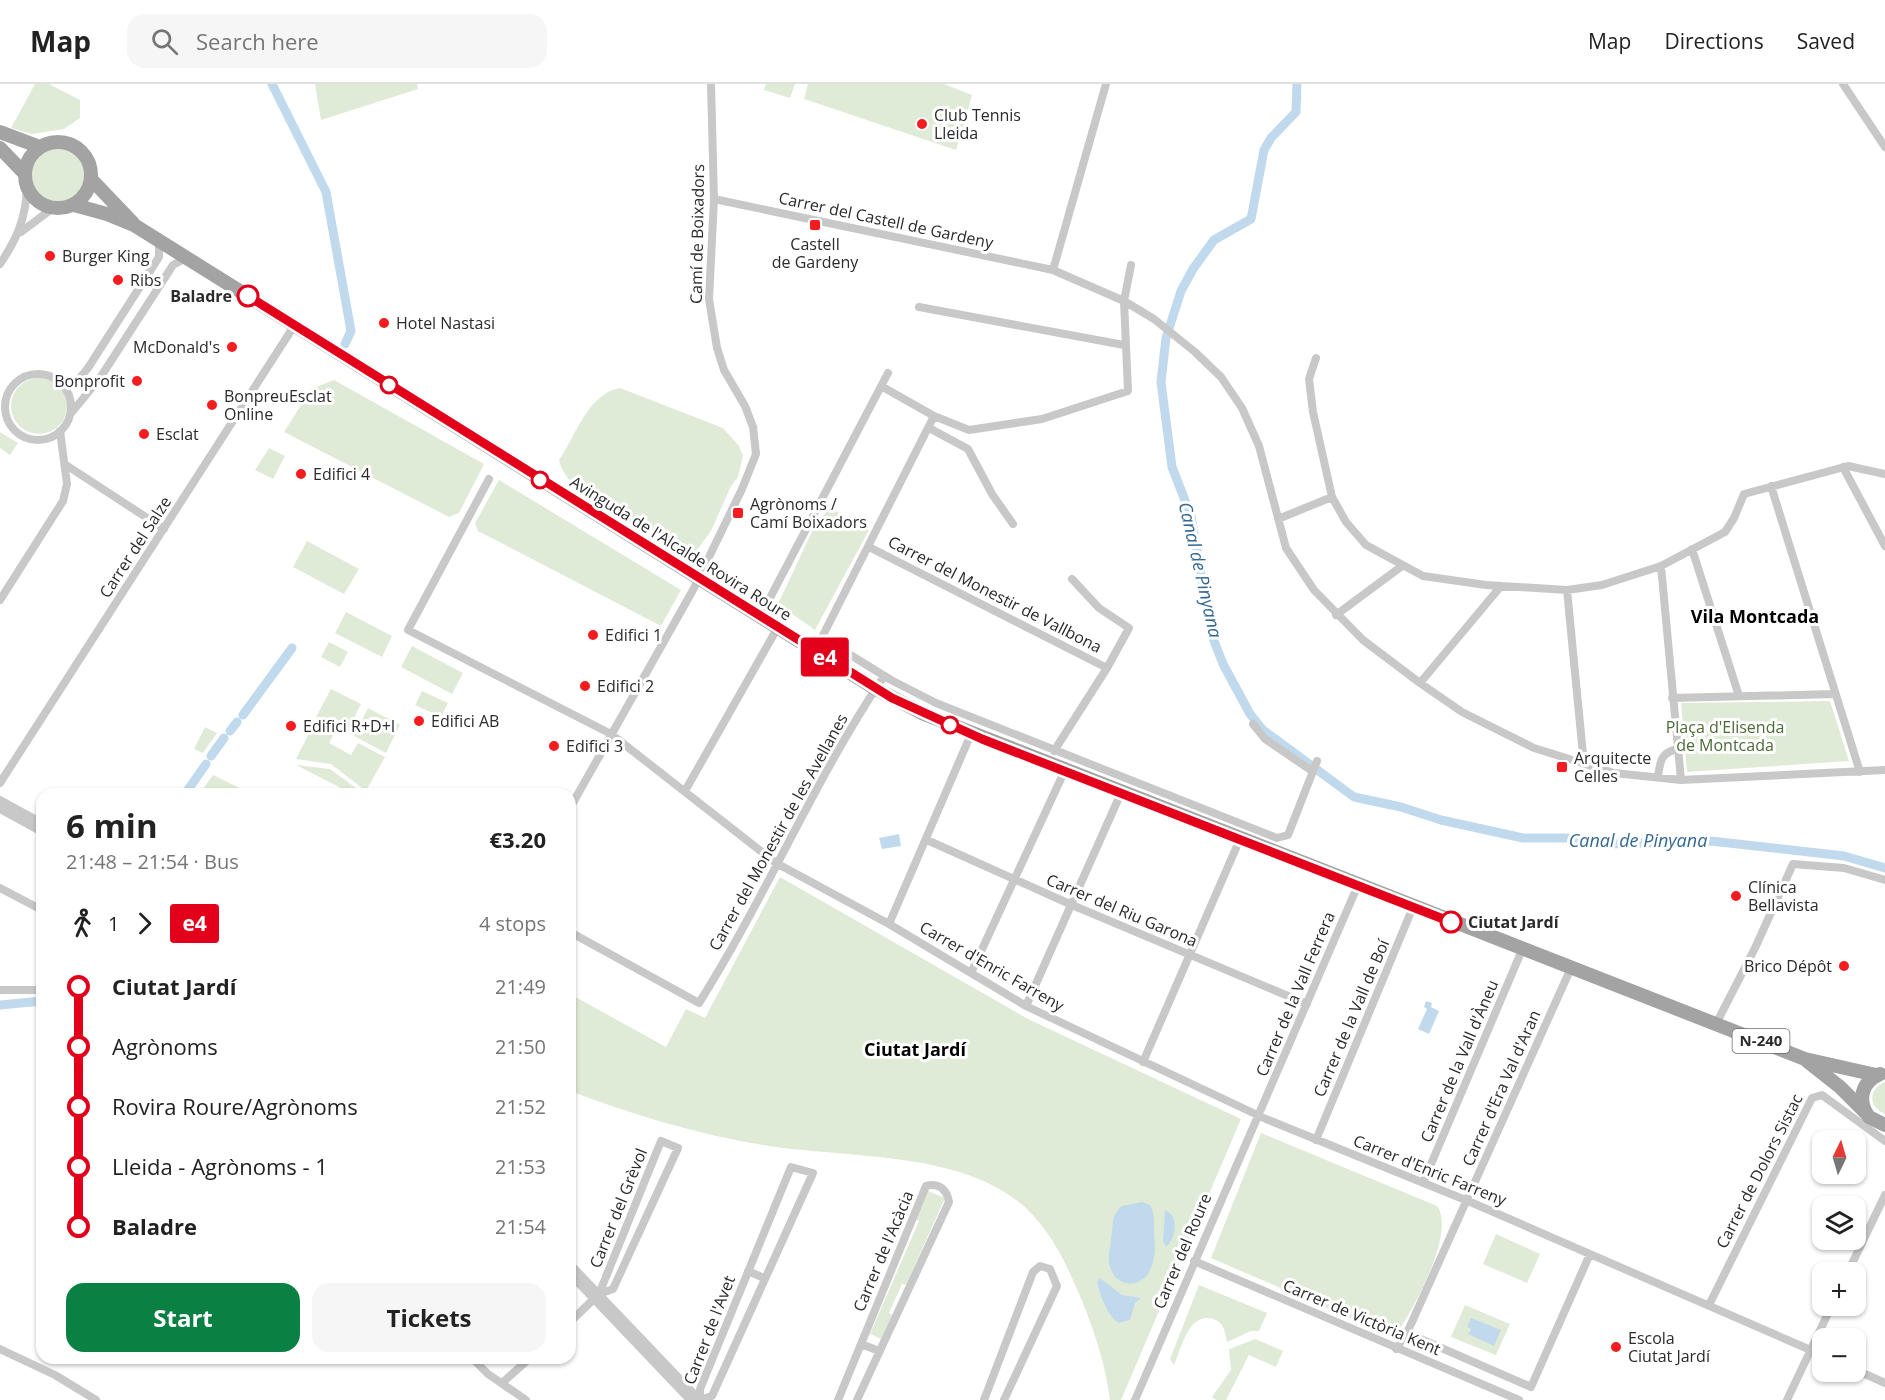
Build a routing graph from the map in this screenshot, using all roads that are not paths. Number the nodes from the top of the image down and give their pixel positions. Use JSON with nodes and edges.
{"nodes":[{"id":1,"x":711,"y":84,"type":"edge"},
{"id":2,"x":1106,"y":84,"type":"edge"},
{"id":3,"x":1843,"y":84,"type":"edge"},
{"id":4,"x":0,"y":132,"type":"edge"},
{"id":5,"x":40,"y":147,"type":"junction"},
{"id":6,"x":1885,"y":147,"type":"edge"},
{"id":7,"x":0,"y":148,"type":"edge"},
{"id":8,"x":91,"y":179,"type":"junction"},
{"id":9,"x":26,"y":180,"type":"junction"},
{"id":10,"x":714,"y":199,"type":"junction"},
{"id":11,"x":74,"y":205,"type":"junction"},
{"id":12,"x":53,"y":208,"type":"junction"},
{"id":13,"x":134,"y":225,"type":"junction"},
{"id":14,"x":19,"y":235,"type":"junction"},
{"id":15,"x":159,"y":240,"type":"junction"},
{"id":16,"x":186,"y":258,"type":"junction"},
{"id":17,"x":0,"y":264,"type":"edge"},
{"id":18,"x":1131,"y":265,"type":"dead end"},
{"id":19,"x":1053,"y":270,"type":"junction"},
{"id":20,"x":1124,"y":301,"type":"junction"},
{"id":21,"x":919,"y":308,"type":"dead end"},
{"id":22,"x":123,"y":314,"type":"junction"},
{"id":23,"x":117,"y":323,"type":"junction"},
{"id":24,"x":294,"y":326,"type":"junction"},
{"id":25,"x":131,"y":329,"type":"junction"},
{"id":26,"x":1124,"y":345,"type":"junction"},
{"id":27,"x":1316,"y":357,"type":"dead end"},
{"id":28,"x":888,"y":373,"type":"dead end"},
{"id":29,"x":60,"y":382,"type":"junction"},
{"id":30,"x":881,"y":386,"type":"junction"},
{"id":31,"x":3,"y":407,"type":"edge"},
{"id":32,"x":70,"y":415,"type":"junction"},
{"id":33,"x":934,"y":416,"type":"junction"},
{"id":34,"x":930,"y":428,"type":"junction"},
{"id":35,"x":60,"y":431,"type":"junction"},
{"id":36,"x":66,"y":465,"type":"junction"},
{"id":37,"x":1843,"y":467,"type":"junction"},
{"id":38,"x":1885,"y":474,"type":"edge"},
{"id":39,"x":489,"y":479,"type":"dead end"},
{"id":40,"x":1771,"y":486,"type":"junction"},
{"id":41,"x":1332,"y":497,"type":"junction"},
{"id":42,"x":1278,"y":519,"type":"junction"},
{"id":43,"x":1013,"y":524,"type":"dead end"},
{"id":44,"x":164,"y":529,"type":"junction"},
{"id":45,"x":1885,"y":546,"type":"edge"},
{"id":46,"x":869,"y":547,"type":"junction"},
{"id":47,"x":1692,"y":549,"type":"junction"},
{"id":48,"x":1402,"y":566,"type":"junction"},
{"id":49,"x":1661,"y":566,"type":"junction"},
{"id":50,"x":699,"y":578,"type":"junction"},
{"id":51,"x":1072,"y":579,"type":"dead end"},
{"id":52,"x":1501,"y":586,"type":"junction"},
{"id":53,"x":1567,"y":590,"type":"junction"},
{"id":54,"x":0,"y":600,"type":"edge"},
{"id":55,"x":1336,"y":615,"type":"junction"},
{"id":56,"x":760,"y":617,"type":"junction"},
{"id":57,"x":778,"y":627,"type":"junction"},
{"id":58,"x":823,"y":638,"type":"junction"},
{"id":59,"x":815,"y":651,"type":"junction"},
{"id":60,"x":1107,"y":668,"type":"junction"},
{"id":61,"x":884,"y":676,"type":"junction"},
{"id":62,"x":1420,"y":683,"type":"junction"},
{"id":63,"x":876,"y":689,"type":"junction"},
{"id":64,"x":1835,"y":694,"type":"junction"},
{"id":65,"x":1739,"y":696,"type":"junction"},
{"id":66,"x":1672,"y":698,"type":"junction"},
{"id":67,"x":1252,"y":724,"type":"dead end"},
{"id":68,"x":611,"y":734,"type":"junction"},
{"id":69,"x":971,"y":734,"type":"junction"},
{"id":70,"x":1017,"y":736,"type":"junction"},
{"id":71,"x":1678,"y":749,"type":"junction"},
{"id":72,"x":1054,"y":751,"type":"junction"},
{"id":73,"x":1039,"y":760,"type":"junction"},
{"id":74,"x":1317,"y":761,"type":"dead end"},
{"id":75,"x":1584,"y":765,"type":"junction"},
{"id":76,"x":1065,"y":770,"type":"junction"},
{"id":77,"x":1885,"y":770,"type":"edge"},
{"id":78,"x":1312,"y":771,"type":"junction"},
{"id":79,"x":1860,"y":772,"type":"junction"},
{"id":80,"x":1658,"y":777,"type":"junction"},
{"id":81,"x":1681,"y":780,"type":"junction"},
{"id":82,"x":0,"y":783,"type":"edge"},
{"id":83,"x":685,"y":791,"type":"junction"},
{"id":84,"x":1121,"y":793,"type":"junction"},
{"id":85,"x":576,"y":797,"type":"edge"},
{"id":86,"x":0,"y":800,"type":"edge"},
{"id":87,"x":0,"y":809,"type":"edge"},
{"id":88,"x":36,"y":820,"type":"edge"},
{"id":89,"x":1249,"y":827,"type":"junction"},
{"id":90,"x":36,"y":829,"type":"edge"},
{"id":91,"x":927,"y":840,"type":"junction"},
{"id":92,"x":1240,"y":840,"type":"junction"},
{"id":93,"x":1265,"y":849,"type":"junction"},
{"id":94,"x":776,"y":863,"type":"junction"},
{"id":95,"x":1015,"y":879,"type":"junction"},
{"id":96,"x":1885,"y":880,"type":"edge"},
{"id":97,"x":1358,"y":885,"type":"junction"},
{"id":98,"x":0,"y":888,"type":"edge"},
{"id":99,"x":1072,"y":905,"type":"junction"},
{"id":100,"x":36,"y":907,"type":"edge"},
{"id":101,"x":1413,"y":907,"type":"junction"},
{"id":102,"x":889,"y":924,"type":"junction"},
{"id":103,"x":576,"y":935,"type":"edge"},
{"id":104,"x":1522,"y":950,"type":"junction"},
{"id":105,"x":1189,"y":954,"type":"junction"},
{"id":106,"x":1571,"y":968,"type":"junction"},
{"id":107,"x":971,"y":973,"type":"junction"},
{"id":108,"x":0,"y":990,"type":"edge"},
{"id":109,"x":36,"y":990,"type":"edge"},
{"id":110,"x":1307,"y":1004,"type":"junction"},
{"id":111,"x":1026,"y":1006,"type":"junction"},
{"id":112,"x":1716,"y":1024,"type":"junction"},
{"id":113,"x":1805,"y":1059,"type":"junction"},
{"id":114,"x":1143,"y":1062,"type":"junction"},
{"id":115,"x":1881,"y":1074,"type":"edge"},
{"id":116,"x":1258,"y":1115,"type":"junction"},
{"id":117,"x":1868,"y":1116,"type":"junction"},
{"id":118,"x":1885,"y":1125,"type":"edge"},
{"id":119,"x":1885,"y":1139,"type":"edge"},
{"id":120,"x":1316,"y":1140,"type":"junction"},
{"id":121,"x":1423,"y":1184,"type":"junction"},
{"id":122,"x":1885,"y":1195,"type":"edge"},
{"id":123,"x":1468,"y":1201,"type":"junction"},
{"id":124,"x":1590,"y":1254,"type":"junction"},
{"id":125,"x":1194,"y":1261,"type":"junction"},
{"id":126,"x":1853,"y":1262,"type":"edge"},
{"id":127,"x":576,"y":1271,"type":"edge"},
{"id":128,"x":748,"y":1271,"type":"junction"},
{"id":129,"x":764,"y":1278,"type":"junction"},
{"id":130,"x":576,"y":1279,"type":"edge"},
{"id":131,"x":596,"y":1296,"type":"junction"},
{"id":132,"x":1709,"y":1305,"type":"junction"},
{"id":133,"x":576,"y":1316,"type":"edge"},
{"id":134,"x":1827,"y":1316,"type":"edge"},
{"id":135,"x":1407,"y":1333,"type":"junction"},
{"id":136,"x":861,"y":1344,"type":"junction"},
{"id":137,"x":0,"y":1348,"type":"edge"},
{"id":138,"x":1396,"y":1349,"type":"junction"},
{"id":139,"x":1811,"y":1350,"type":"junction"},
{"id":140,"x":879,"y":1351,"type":"junction"},
{"id":141,"x":479,"y":1364,"type":"edge"},
{"id":142,"x":523,"y":1364,"type":"edge"},
{"id":143,"x":1866,"y":1374,"type":"edge"},
{"id":144,"x":502,"y":1383,"type":"junction"},
{"id":145,"x":1885,"y":1383,"type":"edge"},
{"id":146,"x":96,"y":1400,"type":"edge"},
{"id":147,"x":526,"y":1400,"type":"edge"},
{"id":148,"x":690,"y":1400,"type":"edge"},
{"id":149,"x":700,"y":1400,"type":"edge"},
{"id":150,"x":838,"y":1400,"type":"edge"},
{"id":151,"x":857,"y":1400,"type":"edge"},
{"id":152,"x":984,"y":1400,"type":"edge"},
{"id":153,"x":1004,"y":1400,"type":"edge"},
{"id":154,"x":1135,"y":1400,"type":"edge"},
{"id":155,"x":1519,"y":1400,"type":"edge"},
{"id":156,"x":1787,"y":1400,"type":"edge"}],
"edges":[{"from":1,"to":10,"type":"street","name":"Camí de Boixadors"},
{"from":2,"to":19,"type":"street"},
{"from":3,"to":6,"type":"street"},
{"from":4,"to":5,"type":"main road","number":"N-240"},
{"from":5,"to":8,"type":"main road","number":"N-240"},
{"from":5,"to":9,"type":"main road"},
{"from":7,"to":9,"type":"main road"},
{"from":8,"to":11,"type":"main road"},
{"from":8,"to":13,"type":"main road","number":"N-240"},
{"from":9,"to":12,"type":"main road"},
{"from":9,"to":14,"type":"street"},
{"from":10,"to":19,"type":"street","name":"Carrer del Castell de Gardeny"},
{"from":10,"to":50,"type":"street","name":"Camí de Boixadors"},
{"from":11,"to":12,"type":"main road","number":"N-240"},
{"from":11,"to":13,"type":"main road","number":"N-240"},
{"from":12,"to":14,"type":"street"},
{"from":13,"to":15,"type":"main road","name":"Avinguda de l'Alcalde Rovira Roure","number":"N-240"},
{"from":14,"to":17,"type":"street"},
{"from":15,"to":16,"type":"main road","name":"Avinguda de l'Alcalde Rovira Roure","number":"N-240"},
{"from":15,"to":22,"type":"street"},
{"from":16,"to":24,"type":"main road","name":"Avinguda de l'Alcalde Rovira Roure","number":"N-240"},
{"from":16,"to":25,"type":"street"},
{"from":18,"to":20,"type":"street"},
{"from":19,"to":20,"type":"street","name":"Carrer del Castell de Gardeny"},
{"from":20,"to":26,"type":"street"},
{"from":20,"to":42,"type":"street","name":"Carrer del Castell de Gardeny"},
{"from":21,"to":26,"type":"street"},
{"from":22,"to":23,"type":"street"},
{"from":22,"to":25,"type":"street"},
{"from":23,"to":25,"type":"street"},
{"from":23,"to":29,"type":"street"},
{"from":24,"to":44,"type":"street","name":"Carrer del Salze"},
{"from":24,"to":50,"type":"main road","name":"Avinguda de l'Alcalde Rovira Roure","number":"N-240"},
{"from":25,"to":32,"type":"street"},
{"from":26,"to":33,"type":"street"},
{"from":27,"to":41,"type":"street"},
{"from":28,"to":30,"type":"street"},
{"from":29,"to":31,"type":"street"},
{"from":29,"to":32,"type":"street"},
{"from":30,"to":33,"type":"street"},
{"from":30,"to":56,"type":"street"},
{"from":31,"to":35,"type":"street"},
{"from":32,"to":35,"type":"street"},
{"from":33,"to":34,"type":"street"},
{"from":34,"to":43,"type":"street"},
{"from":34,"to":46,"type":"street"},
{"from":35,"to":36,"type":"street"},
{"from":36,"to":44,"type":"street"},
{"from":36,"to":54,"type":"street"},
{"from":37,"to":38,"type":"street"},
{"from":37,"to":40,"type":"street"},
{"from":37,"to":45,"type":"street"},
{"from":39,"to":68,"type":"street","name":"Carrer d'Enric Farreny"},
{"from":40,"to":47,"type":"street"},
{"from":40,"to":64,"type":"street"},
{"from":41,"to":42,"type":"street"},
{"from":41,"to":48,"type":"street"},
{"from":42,"to":55,"type":"street","name":"Carrer del Castell de Gardeny"},
{"from":44,"to":82,"type":"street","name":"Carrer del Salze"},
{"from":46,"to":58,"type":"street"},
{"from":46,"to":60,"type":"street","name":"Carrer del Monestir de Vallbona"},
{"from":47,"to":49,"type":"street"},
{"from":47,"to":65,"type":"street"},
{"from":48,"to":52,"type":"street"},
{"from":48,"to":55,"type":"street"},
{"from":49,"to":53,"type":"street"},
{"from":49,"to":66,"type":"street"},
{"from":50,"to":56,"type":"main road","name":"Avinguda de l'Alcalde Rovira Roure","number":"N-240"},
{"from":50,"to":68,"type":"street","name":"Camí de Boixadors"},
{"from":51,"to":60,"type":"street"},
{"from":52,"to":53,"type":"street"},
{"from":52,"to":62,"type":"street"},
{"from":53,"to":75,"type":"street"},
{"from":55,"to":62,"type":"street","name":"Carrer del Castell de Gardeny"},
{"from":56,"to":57,"type":"main road","name":"Avinguda de l'Alcalde Rovira Roure","number":"N-240"},
{"from":57,"to":59,"type":"main road","name":"Avinguda de l'Alcalde Rovira Roure","number":"N-240"},
{"from":57,"to":83,"type":"street"},
{"from":58,"to":59,"type":"street"},
{"from":58,"to":61,"type":"street","name":"Avinguda de l'Alcalde Rovira Roure"},
{"from":59,"to":63,"type":"main road","name":"Avinguda de l'Alcalde Rovira Roure","number":"N-240"},
{"from":60,"to":72,"type":"street"},
{"from":61,"to":63,"type":"street","name":"Carrer del Monestir de les Avellanes"},
{"from":61,"to":70,"type":"street","name":"Avinguda de l'Alcalde Rovira Roure"},
{"from":62,"to":75,"type":"street","name":"Carrer del Castell de Gardeny"},
{"from":63,"to":69,"type":"main road","name":"Avinguda de l'Alcalde Rovira Roure","number":"N-240"},
{"from":63,"to":94,"type":"street","name":"Carrer del Monestir de les Avellanes"},
{"from":64,"to":65,"type":"street"},
{"from":64,"to":79,"type":"street"},
{"from":65,"to":66,"type":"street"},
{"from":66,"to":71,"type":"street"},
{"from":67,"to":78,"type":"street"},
{"from":68,"to":83,"type":"street","name":"Carrer d'Enric Farreny"},
{"from":68,"to":85,"type":"street","name":"Camí de Boixadors"},
{"from":69,"to":73,"type":"main road","name":"Avinguda de l'Alcalde Rovira Roure","number":"N-240"},
{"from":69,"to":91,"type":"street"},
{"from":70,"to":72,"type":"street","name":"Avinguda de l'Alcalde Rovira Roure"},
{"from":70,"to":73,"type":"street","name":"Avinguda de l'Alcalde Rovira Roure"},
{"from":71,"to":80,"type":"street"},
{"from":71,"to":81,"type":"street"},
{"from":72,"to":89,"type":"street","name":"Avinguda de l'Alcalde Rovira Roure"},
{"from":73,"to":76,"type":"main road","name":"Avinguda de l'Alcalde Rovira Roure","number":"N-240"},
{"from":74,"to":78,"type":"street"},
{"from":75,"to":80,"type":"street","name":"Carrer del Castell de Gardeny"},
{"from":76,"to":84,"type":"main road","name":"Avinguda de l'Alcalde Rovira Roure","number":"N-240"},
{"from":76,"to":95,"type":"street"},
{"from":77,"to":79,"type":"street","name":"Carrer del Castell de Gardeny"},
{"from":78,"to":89,"type":"street","name":"Avinguda de l'Alcalde Rovira Roure"},
{"from":79,"to":81,"type":"street","name":"Carrer del Castell de Gardeny"},
{"from":80,"to":81,"type":"street","name":"Carrer del Castell de Gardeny"},
{"from":83,"to":94,"type":"street","name":"Carrer d'Enric Farreny"},
{"from":84,"to":92,"type":"main road","name":"Avinguda de l'Alcalde Rovira Roure","number":"N-240"},
{"from":84,"to":99,"type":"street"},
{"from":86,"to":88,"type":"street"},
{"from":87,"to":90,"type":"street"},
{"from":89,"to":93,"type":"street"},
{"from":91,"to":95,"type":"street","name":"Carrer del Riu Garona"},
{"from":91,"to":102,"type":"street"},
{"from":92,"to":93,"type":"main road","name":"Avinguda de l'Alcalde Rovira Roure","number":"N-240"},
{"from":92,"to":105,"type":"street"},
{"from":93,"to":97,"type":"main road","name":"Avinguda de l'Alcalde Rovira Roure","number":"N-240"},
{"from":94,"to":102,"type":"street","name":"Carrer d'Enric Farreny"},
{"from":94,"to":103,"type":"street","name":"Carrer del Monestir de les Avellanes"},
{"from":95,"to":99,"type":"street","name":"Carrer del Riu Garona"},
{"from":95,"to":107,"type":"street"},
{"from":96,"to":112,"type":"street"},
{"from":97,"to":101,"type":"main road","name":"Avinguda de l'Alcalde Rovira Roure","number":"N-240"},
{"from":97,"to":110,"type":"street","name":"Carrer de la Vall Ferrera"},
{"from":98,"to":100,"type":"street"},
{"from":99,"to":105,"type":"street","name":"Carrer del Riu Garona"},
{"from":99,"to":111,"type":"street"},
{"from":101,"to":104,"type":"main road","name":"Avinguda de l'Alcalde Rovira Roure","number":"N-240"},
{"from":101,"to":120,"type":"street","name":"Carrer de la Vall de Boí"},
{"from":102,"to":107,"type":"street","name":"Carrer d'Enric Farreny"},
{"from":104,"to":106,"type":"main road","name":"Avinguda de l'Alcalde Rovira Roure","number":"N-240"},
{"from":104,"to":121,"type":"street","name":"Carrer de la Vall d'Àneu"},
{"from":105,"to":110,"type":"street","name":"Carrer del Riu Garona"},
{"from":105,"to":114,"type":"street"},
{"from":106,"to":112,"type":"main road","name":"Avinguda de l'Alcalde Rovira Roure","number":"N-240"},
{"from":106,"to":123,"type":"street","name":"Carrer d'Era Val d'Aran"},
{"from":107,"to":111,"type":"street","name":"Carrer d'Enric Farreny"},
{"from":108,"to":109,"type":"street"},
{"from":110,"to":116,"type":"street","name":"Carrer de la Vall Ferrera"},
{"from":111,"to":114,"type":"street","name":"Carrer d'Enric Farreny"},
{"from":112,"to":113,"type":"main road","name":"Avinguda de l'Alcalde Rovira Roure","number":"N-240"},
{"from":113,"to":115,"type":"main road","name":"Avinguda de l'Alcalde Rovira Roure","number":"N-240"},
{"from":113,"to":117,"type":"main road","name":"Avinguda de l'Alcalde Rovira Roure","number":"N-240"},
{"from":114,"to":116,"type":"street","name":"Carrer d'Enric Farreny"},
{"from":115,"to":117,"type":"main road","number":"N-240"},
{"from":116,"to":120,"type":"street","name":"Carrer d'Enric Farreny"},
{"from":116,"to":125,"type":"street","name":"Carrer del Roure"},
{"from":117,"to":118,"type":"main road","number":"N-240"},
{"from":117,"to":119,"type":"street"},
{"from":119,"to":132,"type":"street","name":"Carrer de Dolors Sistac"},
{"from":120,"to":121,"type":"street","name":"Carrer d'Enric Farreny"},
{"from":121,"to":123,"type":"street","name":"Carrer d'Enric Farreny"},
{"from":122,"to":126,"type":"street"},
{"from":123,"to":124,"type":"street","name":"Carrer d'Enric Farreny"},
{"from":123,"to":135,"type":"street","name":"Carrer d'Era Val d'Aran"},
{"from":124,"to":132,"type":"street","name":"Carrer d'Enric Farreny"},
{"from":124,"to":135,"type":"street","name":"Carrer de Victòria Kent"},
{"from":125,"to":138,"type":"street","name":"Carrer de Victòria Kent"},
{"from":125,"to":154,"type":"street","name":"Carrer del Roure"},
{"from":127,"to":131,"type":"street"},
{"from":128,"to":129,"type":"street","name":"Carrer de l'Avet"},
{"from":128,"to":129,"type":"street","name":"Carrer de l'Avet"},
{"from":128,"to":149,"type":"street","name":"Carrer de l'Avet"},
{"from":129,"to":149,"type":"street","name":"Carrer de l'Avet"},
{"from":130,"to":131,"type":"street"},
{"from":131,"to":131,"type":"street","name":"Carrer del Grèvol"},
{"from":131,"to":133,"type":"street","name":"Carrer del Grèvol"},
{"from":131,"to":148,"type":"street"},
{"from":131,"to":149,"type":"street"},
{"from":132,"to":139,"type":"street","name":"Carrer d'Enric Farreny"},
{"from":134,"to":139,"type":"street"},
{"from":135,"to":138,"type":"street","name":"Carrer d'Era Val d'Aran"},
{"from":136,"to":140,"type":"street"},
{"from":136,"to":140,"type":"street","name":"Carrer de l'Acàcia"},
{"from":136,"to":150,"type":"street","name":"Carrer de l'Acàcia"},
{"from":137,"to":146,"type":"street"},
{"from":138,"to":155,"type":"street","name":"Carrer de Victòria Kent"},
{"from":139,"to":156,"type":"street"},
{"from":140,"to":151,"type":"street","name":"Carrer de l'Acàcia"},
{"from":141,"to":144,"type":"street"},
{"from":142,"to":144,"type":"street"},
{"from":143,"to":145,"type":"street"},
{"from":144,"to":147,"type":"street"},
{"from":152,"to":153,"type":"street"}]}
